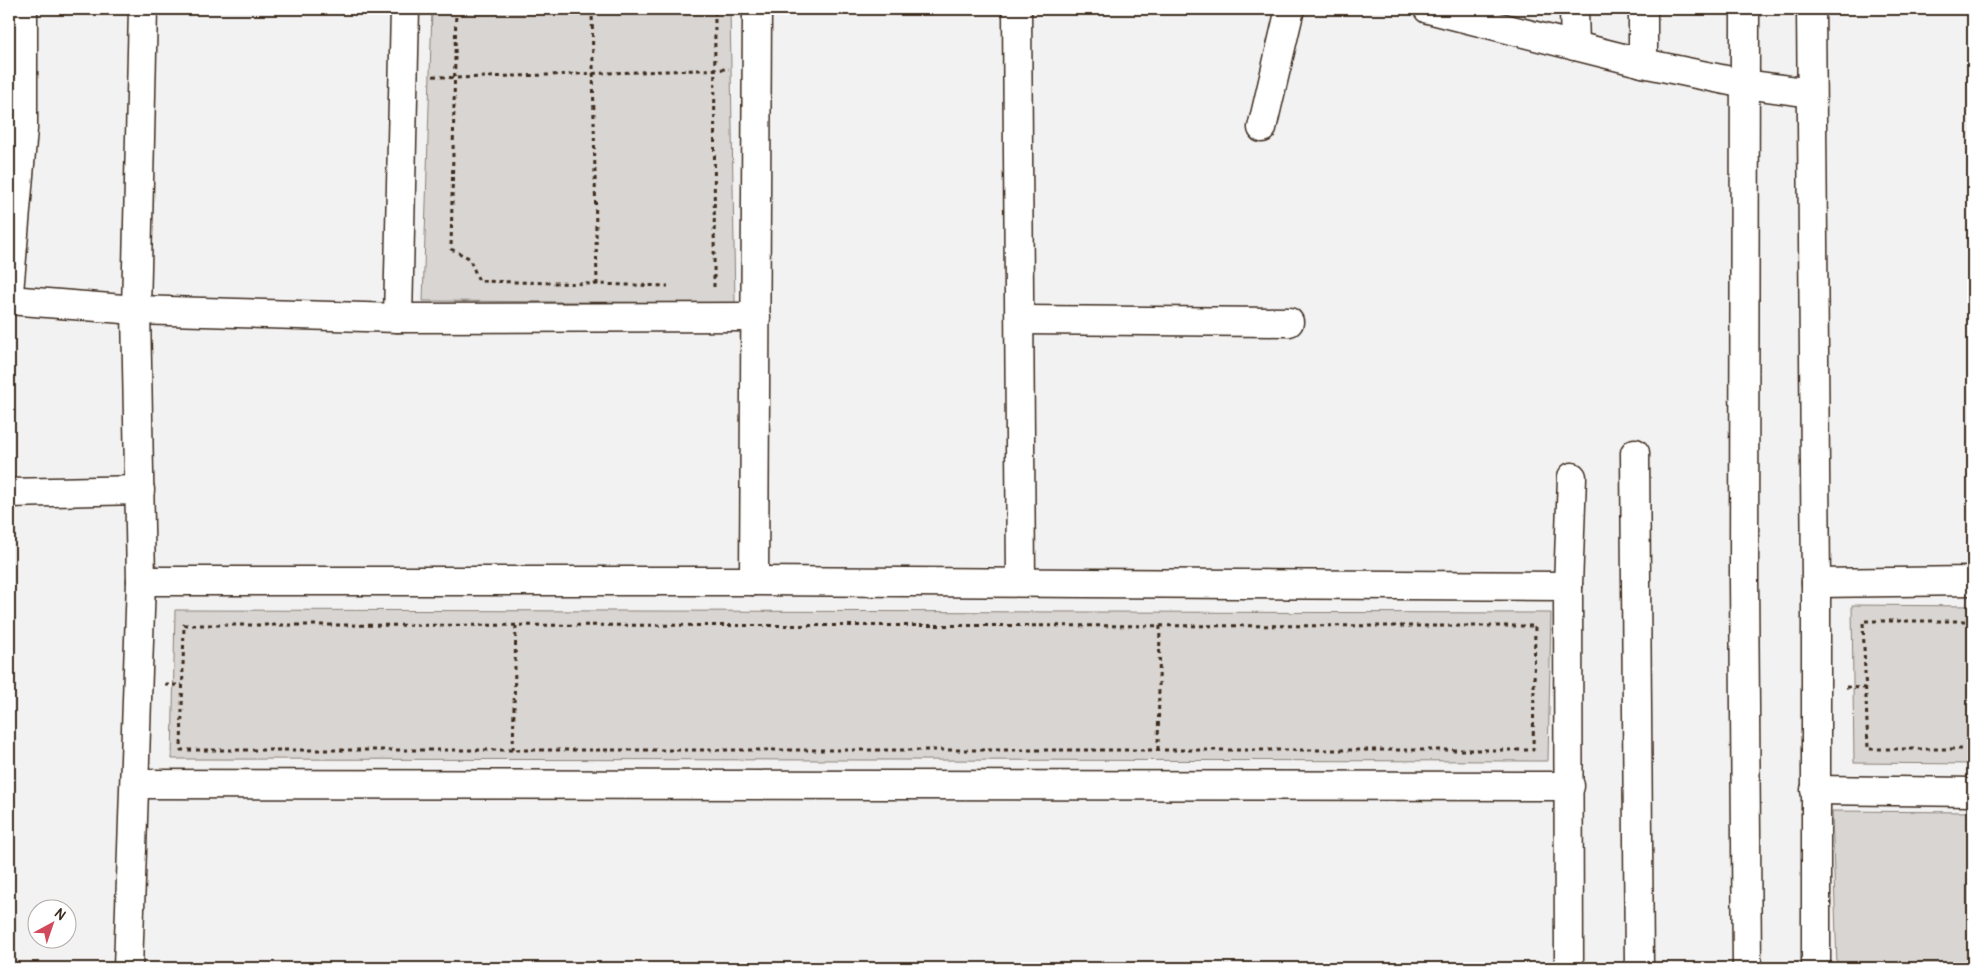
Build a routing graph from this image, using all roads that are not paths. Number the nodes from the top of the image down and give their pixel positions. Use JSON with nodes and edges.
{"nodes":[{"id":1,"x":23,"y":9,"type":"edge"},
{"id":2,"x":143,"y":9,"type":"edge"},
{"id":3,"x":406,"y":9,"type":"edge"},
{"id":4,"x":757,"y":9,"type":"edge"},
{"id":5,"x":1017,"y":9,"type":"edge"},
{"id":6,"x":1290,"y":9,"type":"edge"},
{"id":7,"x":1428,"y":9,"type":"edge"},
{"id":8,"x":1574,"y":9,"type":"edge"},
{"id":9,"x":1643,"y":9,"type":"edge"},
{"id":10,"x":1744,"y":9,"type":"edge"},
{"id":11,"x":1811,"y":9,"type":"edge"},
{"id":12,"x":1575,"y":46,"type":"junction"},
{"id":13,"x":1643,"y":62,"type":"junction"},
{"id":14,"x":1745,"y":84,"type":"junction"},
{"id":15,"x":1812,"y":93,"type":"junction"},
{"id":16,"x":1262,"y":128,"type":"dead end"},
{"id":17,"x":16,"y":129,"type":"edge"},
{"id":18,"x":9,"y":292,"type":"edge"},
{"id":19,"x":9,"y":300,"type":"edge"},
{"id":20,"x":136,"y":310,"type":"junction"},
{"id":21,"x":756,"y":317,"type":"junction"},
{"id":22,"x":398,"y":318,"type":"junction"},
{"id":23,"x":1020,"y":320,"type":"junction"},
{"id":24,"x":1289,"y":322,"type":"dead end"},
{"id":25,"x":1635,"y":453,"type":"dead end"},
{"id":26,"x":1572,"y":477,"type":"dead end"},
{"id":27,"x":140,"y":490,"type":"junction"},
{"id":28,"x":9,"y":493,"type":"edge"},
{"id":29,"x":141,"y":581,"type":"junction"},
{"id":30,"x":754,"y":581,"type":"junction"},
{"id":31,"x":1973,"y":581,"type":"edge"},
{"id":32,"x":1022,"y":582,"type":"junction"},
{"id":33,"x":1816,"y":583,"type":"junction"},
{"id":34,"x":1568,"y":586,"type":"junction"},
{"id":35,"x":135,"y":784,"type":"junction"},
{"id":36,"x":1570,"y":786,"type":"junction"},
{"id":37,"x":1815,"y":790,"type":"junction"},
{"id":38,"x":1973,"y":792,"type":"edge"},
{"id":39,"x":128,"y":968,"type":"edge"},
{"id":40,"x":1569,"y":968,"type":"edge"},
{"id":41,"x":1639,"y":968,"type":"edge"},
{"id":42,"x":1747,"y":968,"type":"edge"},
{"id":43,"x":1816,"y":968,"type":"edge"}],
"edges":[{"from":1,"to":17,"type":"street"},
{"from":2,"to":20,"type":"street"},
{"from":3,"to":22,"type":"street"},
{"from":4,"to":21,"type":"street"},
{"from":5,"to":23,"type":"street"},
{"from":6,"to":16,"type":"street"},
{"from":7,"to":12,"type":"street"},
{"from":8,"to":12,"type":"street"},
{"from":9,"to":13,"type":"street"},
{"from":10,"to":14,"type":"street"},
{"from":11,"to":15,"type":"street"},
{"from":12,"to":13,"type":"street"},
{"from":13,"to":14,"type":"street"},
{"from":14,"to":15,"type":"street"},
{"from":14,"to":42,"type":"street"},
{"from":15,"to":33,"type":"street"},
{"from":17,"to":18,"type":"street"},
{"from":19,"to":20,"type":"street"},
{"from":20,"to":22,"type":"street"},
{"from":20,"to":27,"type":"street"},
{"from":21,"to":22,"type":"street"},
{"from":21,"to":30,"type":"street"},
{"from":23,"to":24,"type":"street"},
{"from":23,"to":32,"type":"street"},
{"from":25,"to":41,"type":"street"},
{"from":26,"to":34,"type":"street"},
{"from":27,"to":28,"type":"street"},
{"from":27,"to":29,"type":"street"},
{"from":29,"to":30,"type":"street"},
{"from":29,"to":35,"type":"street"},
{"from":30,"to":32,"type":"street"},
{"from":31,"to":33,"type":"street"},
{"from":32,"to":34,"type":"street"},
{"from":33,"to":37,"type":"street"},
{"from":34,"to":36,"type":"street"},
{"from":35,"to":36,"type":"street"},
{"from":35,"to":39,"type":"street"},
{"from":36,"to":40,"type":"street"},
{"from":37,"to":38,"type":"street"},
{"from":37,"to":43,"type":"street"}]}
